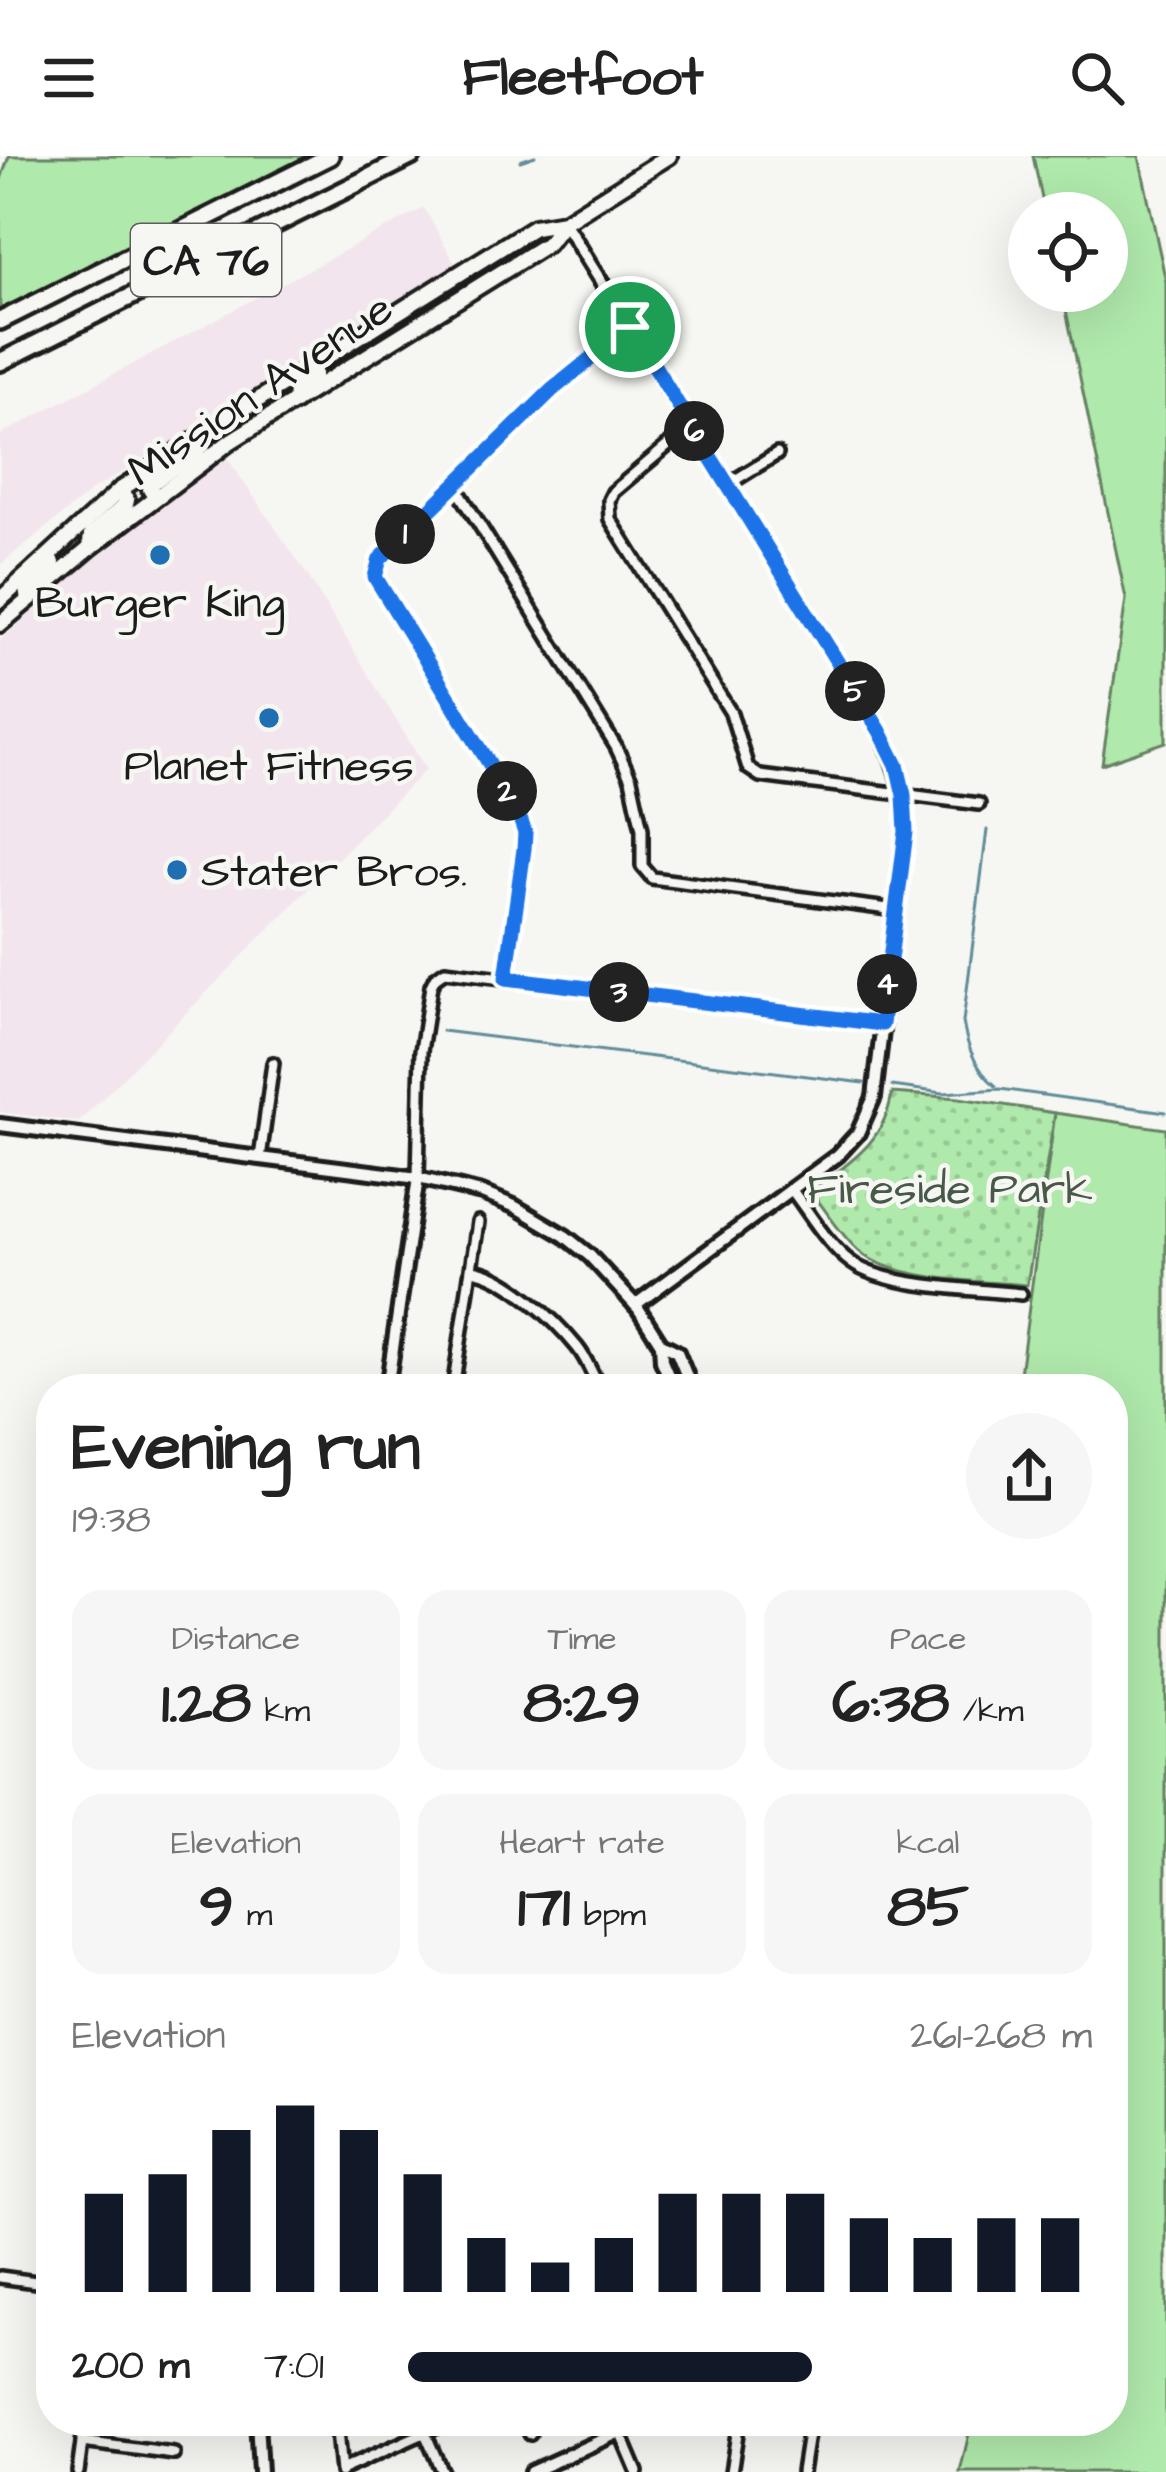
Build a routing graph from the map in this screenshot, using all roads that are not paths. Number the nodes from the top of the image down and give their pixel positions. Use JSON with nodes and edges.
{"nodes":[{"id":1,"x":330,"y":156,"type":"edge"},
{"id":2,"x":412,"y":156,"type":"edge"},
{"id":3,"x":669,"y":156,"type":"edge"},
{"id":4,"x":564,"y":222,"type":"junction"},
{"id":5,"x":0,"y":321,"type":"edge"},
{"id":6,"x":630,"y":327,"type":"junction"},
{"id":7,"x":346,"y":344,"type":"junction"},
{"id":8,"x":0,"y":362,"type":"edge"},
{"id":9,"x":314,"y":364,"type":"junction"},
{"id":10,"x":326,"y":383,"type":"junction"},
{"id":11,"x":295,"y":402,"type":"junction"},
{"id":12,"x":691,"y":426,"type":"junction"},
{"id":13,"x":202,"y":435,"type":"junction"},
{"id":14,"x":777,"y":454,"type":"dead end"},
{"id":15,"x":455,"y":485,"type":"junction"},
{"id":16,"x":728,"y":485,"type":"junction"},
{"id":17,"x":120,"y":490,"type":"junction"},
{"id":18,"x":155,"y":497,"type":"junction"},
{"id":19,"x":60,"y":544,"type":"junction"},
{"id":20,"x":89,"y":548,"type":"junction"},
{"id":21,"x":2,"y":597,"type":"edge"},
{"id":22,"x":28,"y":600,"type":"junction"},
{"id":23,"x":0,"y":624,"type":"edge"},
{"id":24,"x":904,"y":795,"type":"junction"},
{"id":25,"x":979,"y":804,"type":"dead end"},
{"id":26,"x":896,"y":910,"type":"junction"},
{"id":27,"x":506,"y":978,"type":"junction"},
{"id":28,"x":882,"y":1024,"type":"junction"},
{"id":29,"x":273,"y":1063,"type":"dead end"},
{"id":30,"x":0,"y":1125,"type":"edge"},
{"id":31,"x":260,"y":1158,"type":"junction"},
{"id":32,"x":418,"y":1178,"type":"junction"},
{"id":33,"x":791,"y":1189,"type":"junction"},
{"id":34,"x":478,"y":1222,"type":"dead end"},
{"id":35,"x":472,"y":1270,"type":"junction"},
{"id":36,"x":1021,"y":1294,"type":"dead end"},
{"id":37,"x":635,"y":1305,"type":"junction"},
{"id":38,"x":661,"y":1344,"type":"junction"},
{"id":39,"x":389,"y":1374,"type":"edge"},
{"id":40,"x":455,"y":1374,"type":"edge"},
{"id":41,"x":592,"y":1374,"type":"edge"},
{"id":42,"x":668,"y":1374,"type":"edge"},
{"id":43,"x":686,"y":1374,"type":"edge"},
{"id":44,"x":0,"y":2277,"type":"edge"},
{"id":45,"x":36,"y":2282,"type":"edge"},
{"id":46,"x":83,"y":2436,"type":"edge"},
{"id":47,"x":258,"y":2436,"type":"edge"},
{"id":48,"x":338,"y":2436,"type":"edge"},
{"id":49,"x":418,"y":2436,"type":"edge"},
{"id":50,"x":426,"y":2436,"type":"edge"},
{"id":51,"x":600,"y":2436,"type":"edge"},
{"id":52,"x":621,"y":2436,"type":"edge"},
{"id":53,"x":737,"y":2436,"type":"edge"},
{"id":54,"x":808,"y":2436,"type":"edge"},
{"id":55,"x":82,"y":2442,"type":"junction"},
{"id":56,"x":174,"y":2454,"type":"dead end"},
{"id":57,"x":341,"y":2471,"type":"edge"},
{"id":58,"x":78,"y":2472,"type":"edge"},
{"id":59,"x":260,"y":2472,"type":"edge"},
{"id":60,"x":442,"y":2472,"type":"edge"},
{"id":61,"x":531,"y":2472,"type":"edge"},
{"id":62,"x":637,"y":2472,"type":"edge"},
{"id":63,"x":731,"y":2472,"type":"edge"},
{"id":64,"x":802,"y":2472,"type":"edge"}],
"edges":[{"from":1,"to":5,"type":"highway","number":"CA 76"},
{"from":2,"to":8,"type":"highway","number":"CA 76"},
{"from":3,"to":4,"type":"main road","name":"Mission Avenue"},
{"from":4,"to":6,"type":"street"},
{"from":4,"to":7,"type":"main road","name":"Mission Avenue"},
{"from":4,"to":10,"type":"main road","name":"Mission Avenue"},
{"from":6,"to":12,"type":"street"},
{"from":6,"to":15,"type":"street"},
{"from":7,"to":9,"type":"main road","name":"Mission Avenue"},
{"from":7,"to":10,"type":"main road"},
{"from":9,"to":11,"type":"main road"},
{"from":9,"to":13,"type":"main road","name":"Mission Avenue"},
{"from":10,"to":11,"type":"main road","name":"Mission Avenue"},
{"from":11,"to":18,"type":"main road","name":"Mission Avenue"},
{"from":12,"to":16,"type":"street"},
{"from":12,"to":24,"type":"street"},
{"from":13,"to":17,"type":"main road","name":"Mission Avenue"},
{"from":13,"to":18,"type":"main road"},
{"from":14,"to":16,"type":"street"},
{"from":15,"to":26,"type":"street"},
{"from":15,"to":27,"type":"street"},
{"from":16,"to":24,"type":"street"},
{"from":17,"to":19,"type":"main road","name":"Mission Avenue"},
{"from":17,"to":20,"type":"main road"},
{"from":18,"to":20,"type":"main road","name":"Mission Avenue"},
{"from":19,"to":21,"type":"main road","name":"Mission Avenue"},
{"from":19,"to":22,"type":"main road"},
{"from":20,"to":22,"type":"main road","name":"Mission Avenue"},
{"from":22,"to":23,"type":"main road","name":"Mission Avenue"},
{"from":24,"to":25,"type":"street"},
{"from":24,"to":26,"type":"street"},
{"from":26,"to":28,"type":"street"},
{"from":27,"to":28,"type":"street"},
{"from":27,"to":32,"type":"street"},
{"from":28,"to":33,"type":"street"},
{"from":29,"to":31,"type":"street"},
{"from":30,"to":31,"type":"street"},
{"from":31,"to":32,"type":"street"},
{"from":32,"to":37,"type":"street"},
{"from":32,"to":39,"type":"street"},
{"from":33,"to":36,"type":"street"},
{"from":33,"to":37,"type":"street"},
{"from":34,"to":35,"type":"street"},
{"from":35,"to":40,"type":"street"},
{"from":35,"to":41,"type":"street"},
{"from":37,"to":38,"type":"street"},
{"from":38,"to":42,"type":"street"},
{"from":38,"to":43,"type":"street"},
{"from":44,"to":45,"type":"street"},
{"from":46,"to":55,"type":"street"},
{"from":47,"to":59,"type":"street"},
{"from":48,"to":57,"type":"street"},
{"from":49,"to":57,"type":"street"},
{"from":50,"to":60,"type":"street"},
{"from":51,"to":61,"type":"street"},
{"from":52,"to":62,"type":"street"},
{"from":53,"to":63,"type":"street"},
{"from":54,"to":64,"type":"street"},
{"from":55,"to":56,"type":"street"},
{"from":55,"to":58,"type":"street"}]}
